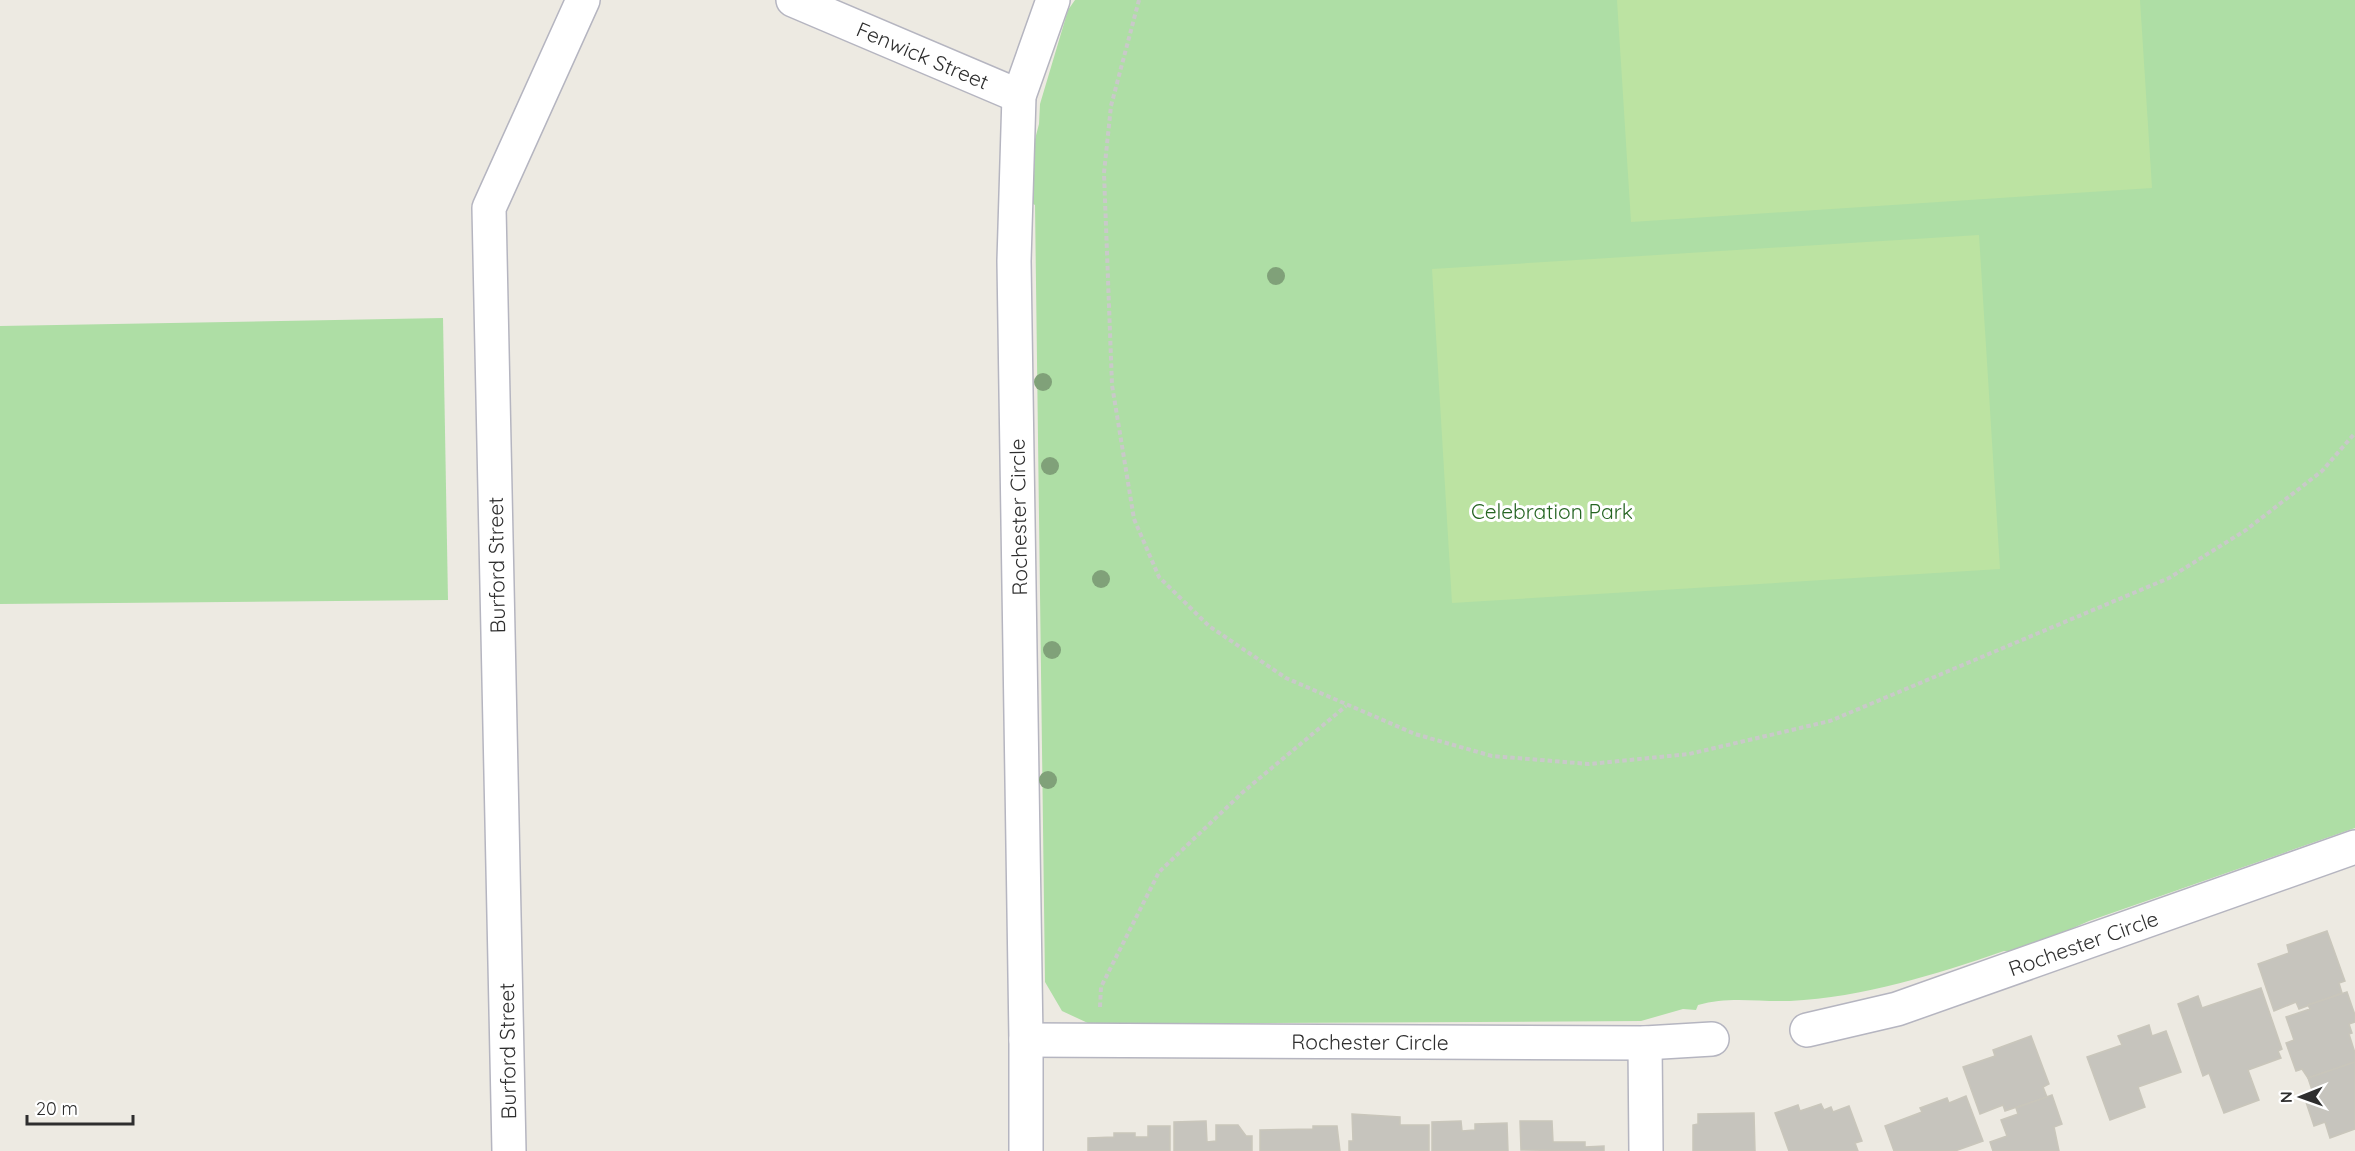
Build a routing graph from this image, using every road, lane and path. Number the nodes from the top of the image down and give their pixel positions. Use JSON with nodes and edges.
{"nodes":[{"id":1,"x":583,"y":0,"type":"edge"},
{"id":2,"x":793,"y":0,"type":"edge"},
{"id":3,"x":1053,"y":0,"type":"edge"},
{"id":4,"x":1139,"y":0,"type":"edge"},
{"id":5,"x":1019,"y":96,"type":"junction"},
{"id":6,"x":2355,"y":433,"type":"edge"},
{"id":7,"x":1346,"y":706,"type":"junction"},
{"id":8,"x":2355,"y":847,"type":"edge"},
{"id":9,"x":1807,"y":1030,"type":"dead end"},
{"id":10,"x":1712,"y":1039,"type":"dead end"},
{"id":11,"x":1026,"y":1040,"type":"junction"},
{"id":12,"x":1100,"y":1041,"type":"junction"},
{"id":13,"x":1645,"y":1043,"type":"junction"},
{"id":14,"x":509,"y":1151,"type":"edge"},
{"id":15,"x":1026,"y":1151,"type":"edge"},
{"id":16,"x":1646,"y":1151,"type":"edge"}],
"edges":[{"from":1,"to":14,"type":"street","name":"Burford Street"},
{"from":2,"to":5,"type":"street","name":"Fenwick Street"},
{"from":3,"to":5,"type":"street","name":"Rochester Circle"},
{"from":4,"to":7,"type":"path"},
{"from":5,"to":11,"type":"street","name":"Rochester Circle"},
{"from":6,"to":7,"type":"path"},
{"from":7,"to":12,"type":"path"},
{"from":8,"to":9,"type":"street","name":"Rochester Circle"},
{"from":10,"to":13,"type":"street","name":"Rochester Circle"},
{"from":11,"to":12,"type":"street","name":"Rochester Circle"},
{"from":11,"to":15,"type":"street","name":"Rochester Circle"},
{"from":12,"to":13,"type":"street","name":"Rochester Circle"},
{"from":13,"to":16,"type":"street"}]}
